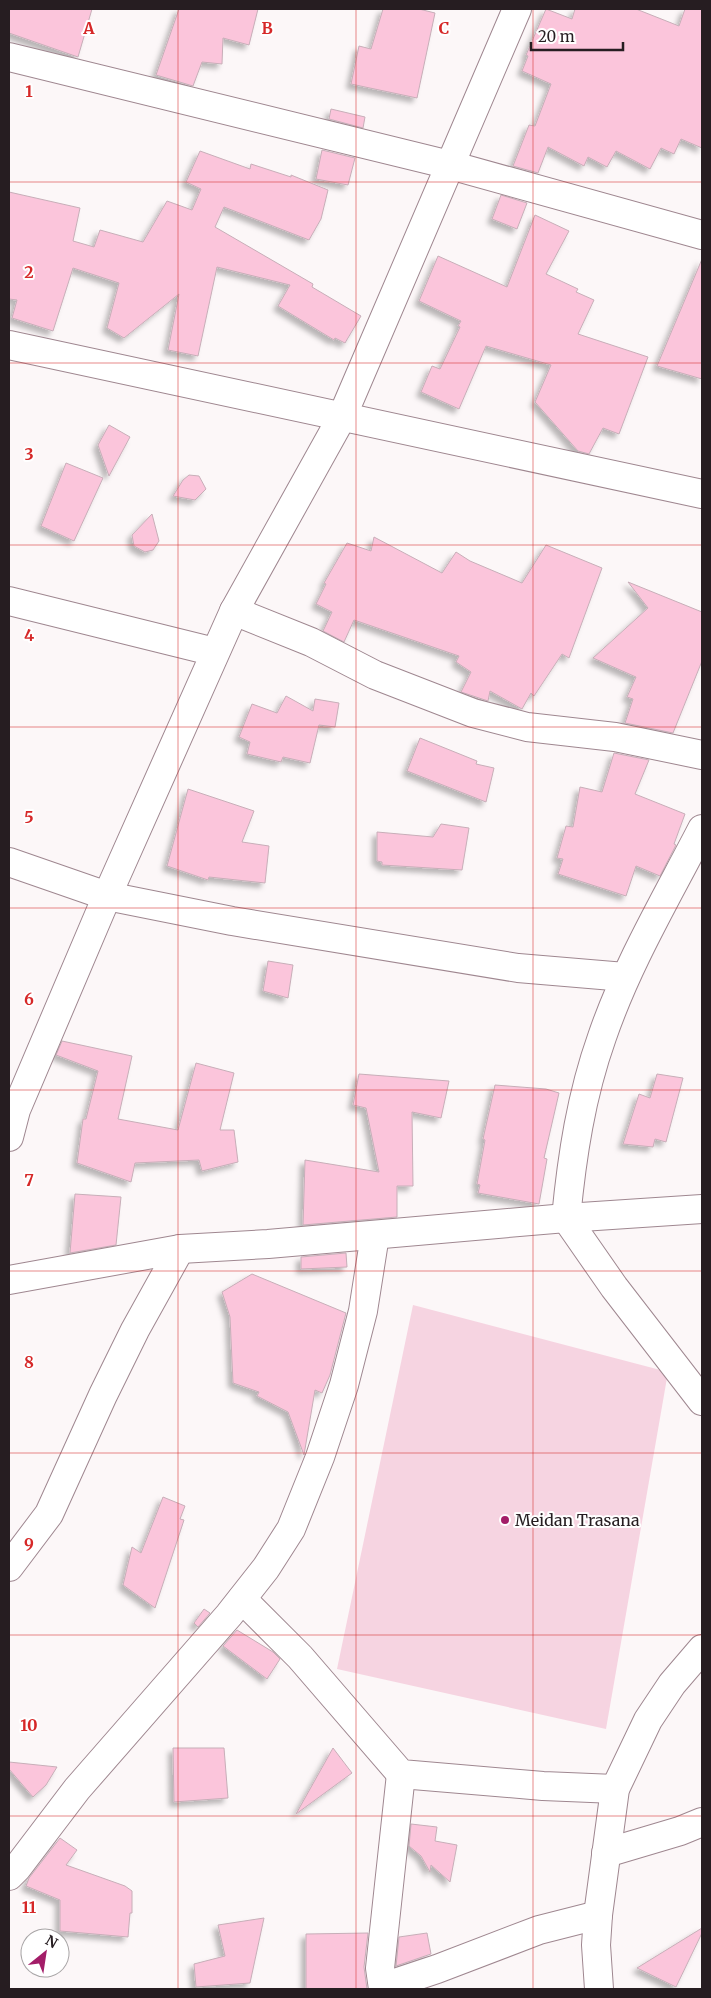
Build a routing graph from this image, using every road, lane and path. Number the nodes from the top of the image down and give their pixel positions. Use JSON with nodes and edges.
{"nodes":[{"id":1,"x":517,"y":9,"type":"edge"},
{"id":2,"x":9,"y":57,"type":"edge"},
{"id":3,"x":450,"y":164,"type":"junction"},
{"id":4,"x":702,"y":235,"type":"edge"},
{"id":5,"x":9,"y":345,"type":"edge"},
{"id":6,"x":342,"y":417,"type":"junction"},
{"id":7,"x":702,"y":494,"type":"edge"},
{"id":8,"x":9,"y":601,"type":"edge"},
{"id":9,"x":234,"y":611,"type":"junction"},
{"id":10,"x":215,"y":652,"type":"junction"},
{"id":11,"x":702,"y":755,"type":"edge"},
{"id":12,"x":702,"y":829,"type":"edge"},
{"id":13,"x":9,"y":862,"type":"edge"},
{"id":14,"x":107,"y":896,"type":"junction"},
{"id":15,"x":625,"y":977,"type":"junction"},
{"id":16,"x":13,"y":1109,"type":"edge"},
{"id":17,"x":9,"y":1138,"type":"edge"},
{"id":18,"x":702,"y":1209,"type":"edge"},
{"id":19,"x":566,"y":1218,"type":"junction"},
{"id":20,"x":375,"y":1235,"type":"junction"},
{"id":21,"x":180,"y":1249,"type":"junction"},
{"id":22,"x":9,"y":1280,"type":"edge"},
{"id":23,"x":702,"y":1401,"type":"edge"},
{"id":24,"x":9,"y":1567,"type":"edge"},
{"id":25,"x":242,"y":1599,"type":"junction"},
{"id":26,"x":702,"y":1649,"type":"edge"},
{"id":27,"x":401,"y":1774,"type":"junction"},
{"id":28,"x":615,"y":1789,"type":"junction"},
{"id":29,"x":702,"y":1822,"type":"edge"},
{"id":30,"x":606,"y":1853,"type":"junction"},
{"id":31,"x":9,"y":1876,"type":"edge"},
{"id":32,"x":598,"y":1915,"type":"junction"},
{"id":33,"x":383,"y":1988,"type":"edge"},
{"id":34,"x":599,"y":1989,"type":"edge"}],
"edges":[{"from":1,"to":3,"type":"street"},
{"from":2,"to":3,"type":"street"},
{"from":3,"to":4,"type":"street"},
{"from":3,"to":6,"type":"street"},
{"from":5,"to":6,"type":"street"},
{"from":6,"to":7,"type":"street"},
{"from":6,"to":9,"type":"street"},
{"from":8,"to":10,"type":"street"},
{"from":9,"to":10,"type":"street"},
{"from":9,"to":11,"type":"street"},
{"from":10,"to":14,"type":"street"},
{"from":12,"to":15,"type":"street"},
{"from":13,"to":14,"type":"street"},
{"from":14,"to":15,"type":"street"},
{"from":14,"to":16,"type":"street"},
{"from":15,"to":19,"type":"street"},
{"from":16,"to":17,"type":"street"},
{"from":18,"to":19,"type":"street"},
{"from":19,"to":20,"type":"street"},
{"from":19,"to":23,"type":"street"},
{"from":20,"to":21,"type":"street"},
{"from":20,"to":25,"type":"street"},
{"from":21,"to":22,"type":"street"},
{"from":21,"to":24,"type":"street"},
{"from":25,"to":27,"type":"street"},
{"from":25,"to":31,"type":"street"},
{"from":26,"to":28,"type":"street"},
{"from":27,"to":28,"type":"street"},
{"from":27,"to":33,"type":"street"},
{"from":28,"to":30,"type":"street"},
{"from":29,"to":30,"type":"street"},
{"from":30,"to":32,"type":"street"},
{"from":32,"to":33,"type":"street"},
{"from":32,"to":34,"type":"street"}]}
